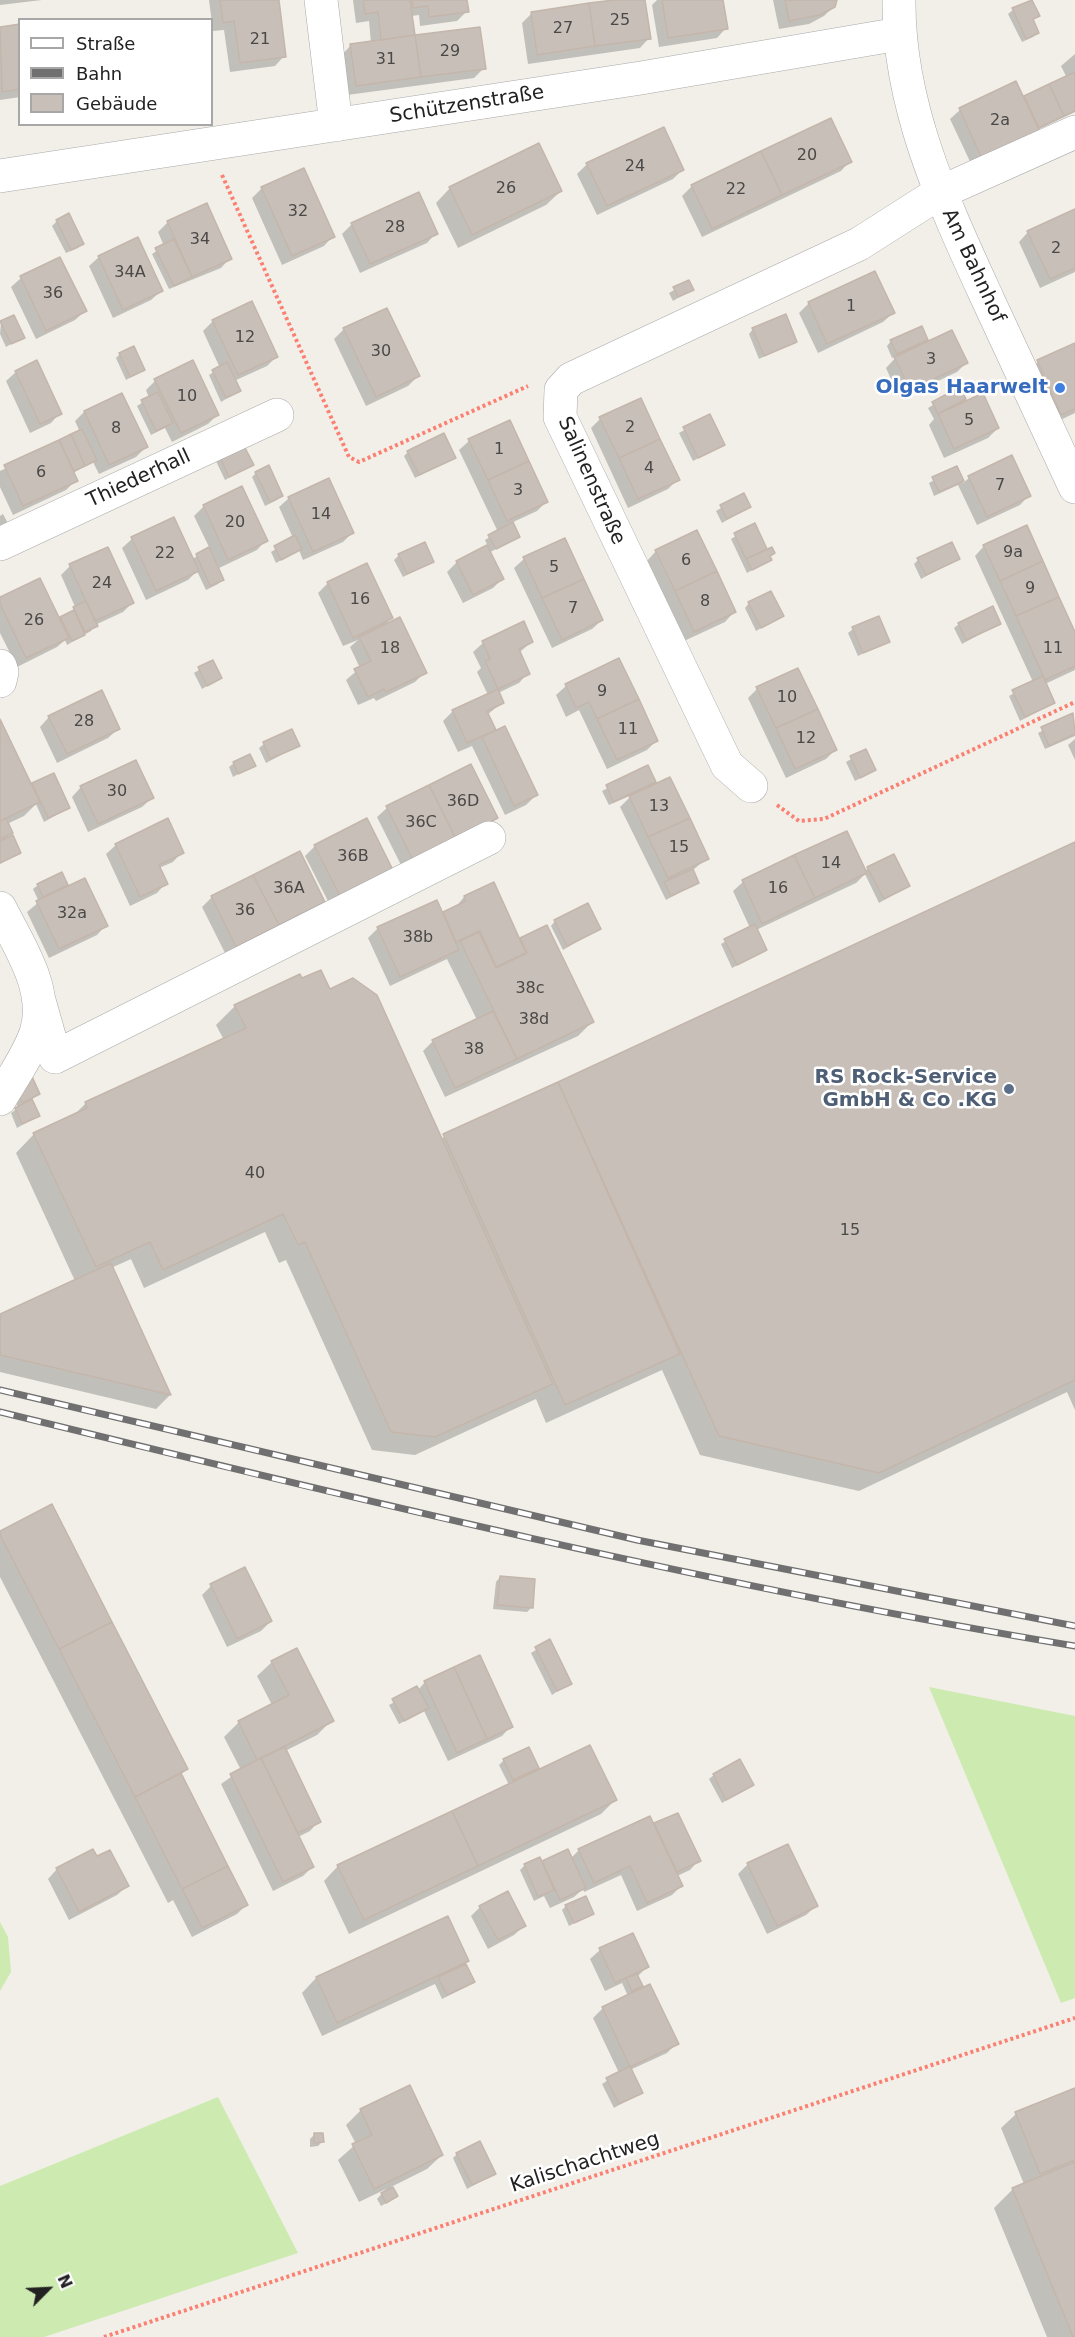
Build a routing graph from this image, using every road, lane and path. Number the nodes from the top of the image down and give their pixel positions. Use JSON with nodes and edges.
{"nodes":[{"id":1,"x":321,"y":0,"type":"edge"},
{"id":2,"x":899,"y":0,"type":"edge"},
{"id":3,"x":899,"y":34,"type":"junction"},
{"id":4,"x":336,"y":125,"type":"junction"},
{"id":5,"x":1075,"y":132,"type":"edge"},
{"id":6,"x":212,"y":144,"type":"junction"},
{"id":7,"x":0,"y":176,"type":"edge"},
{"id":8,"x":939,"y":193,"type":"junction"},
{"id":9,"x":561,"y":390,"type":"junction"},
{"id":10,"x":278,"y":415,"type":"dead end"},
{"id":11,"x":1075,"y":487,"type":"edge"},
{"id":12,"x":0,"y":544,"type":"edge"},
{"id":13,"x":0,"y":666,"type":"edge"},
{"id":14,"x":0,"y":681,"type":"edge"},
{"id":15,"x":1075,"y":702,"type":"edge"},
{"id":16,"x":751,"y":786,"type":"joint"},
{"id":17,"x":489,"y":838,"type":"dead end"},
{"id":18,"x":0,"y":908,"type":"edge"},
{"id":19,"x":38,"y":997,"type":"junction"},
{"id":20,"x":0,"y":1099,"type":"edge"},
{"id":21,"x":1075,"y":2018,"type":"edge"},
{"id":22,"x":104,"y":2337,"type":"edge"}],
"edges":[{"from":1,"to":4,"type":"street"},
{"from":2,"to":3,"type":"street"},
{"from":3,"to":4,"type":"street","name":"Schützenstraße"},
{"from":3,"to":8,"type":"street","name":"Am Bahnhof"},
{"from":4,"to":6,"type":"street","name":"Schützenstraße"},
{"from":5,"to":8,"type":"street","name":"Salinenstraße"},
{"from":6,"to":7,"type":"street","name":"Schützenstraße"},
{"from":6,"to":9,"type":"path"},
{"from":8,"to":9,"type":"street","name":"Salinenstraße"},
{"from":8,"to":11,"type":"street","name":"Am Bahnhof"},
{"from":9,"to":16,"type":"street","name":"Salinenstraße"},
{"from":10,"to":12,"type":"street","name":"Thiederhall"},
{"from":13,"to":14,"type":"street"},
{"from":15,"to":16,"type":"path"},
{"from":17,"to":19,"type":"street"},
{"from":18,"to":19,"type":"street"},
{"from":19,"to":20,"type":"street"},
{"from":21,"to":22,"type":"path","name":"Kalischachtweg"}]}
